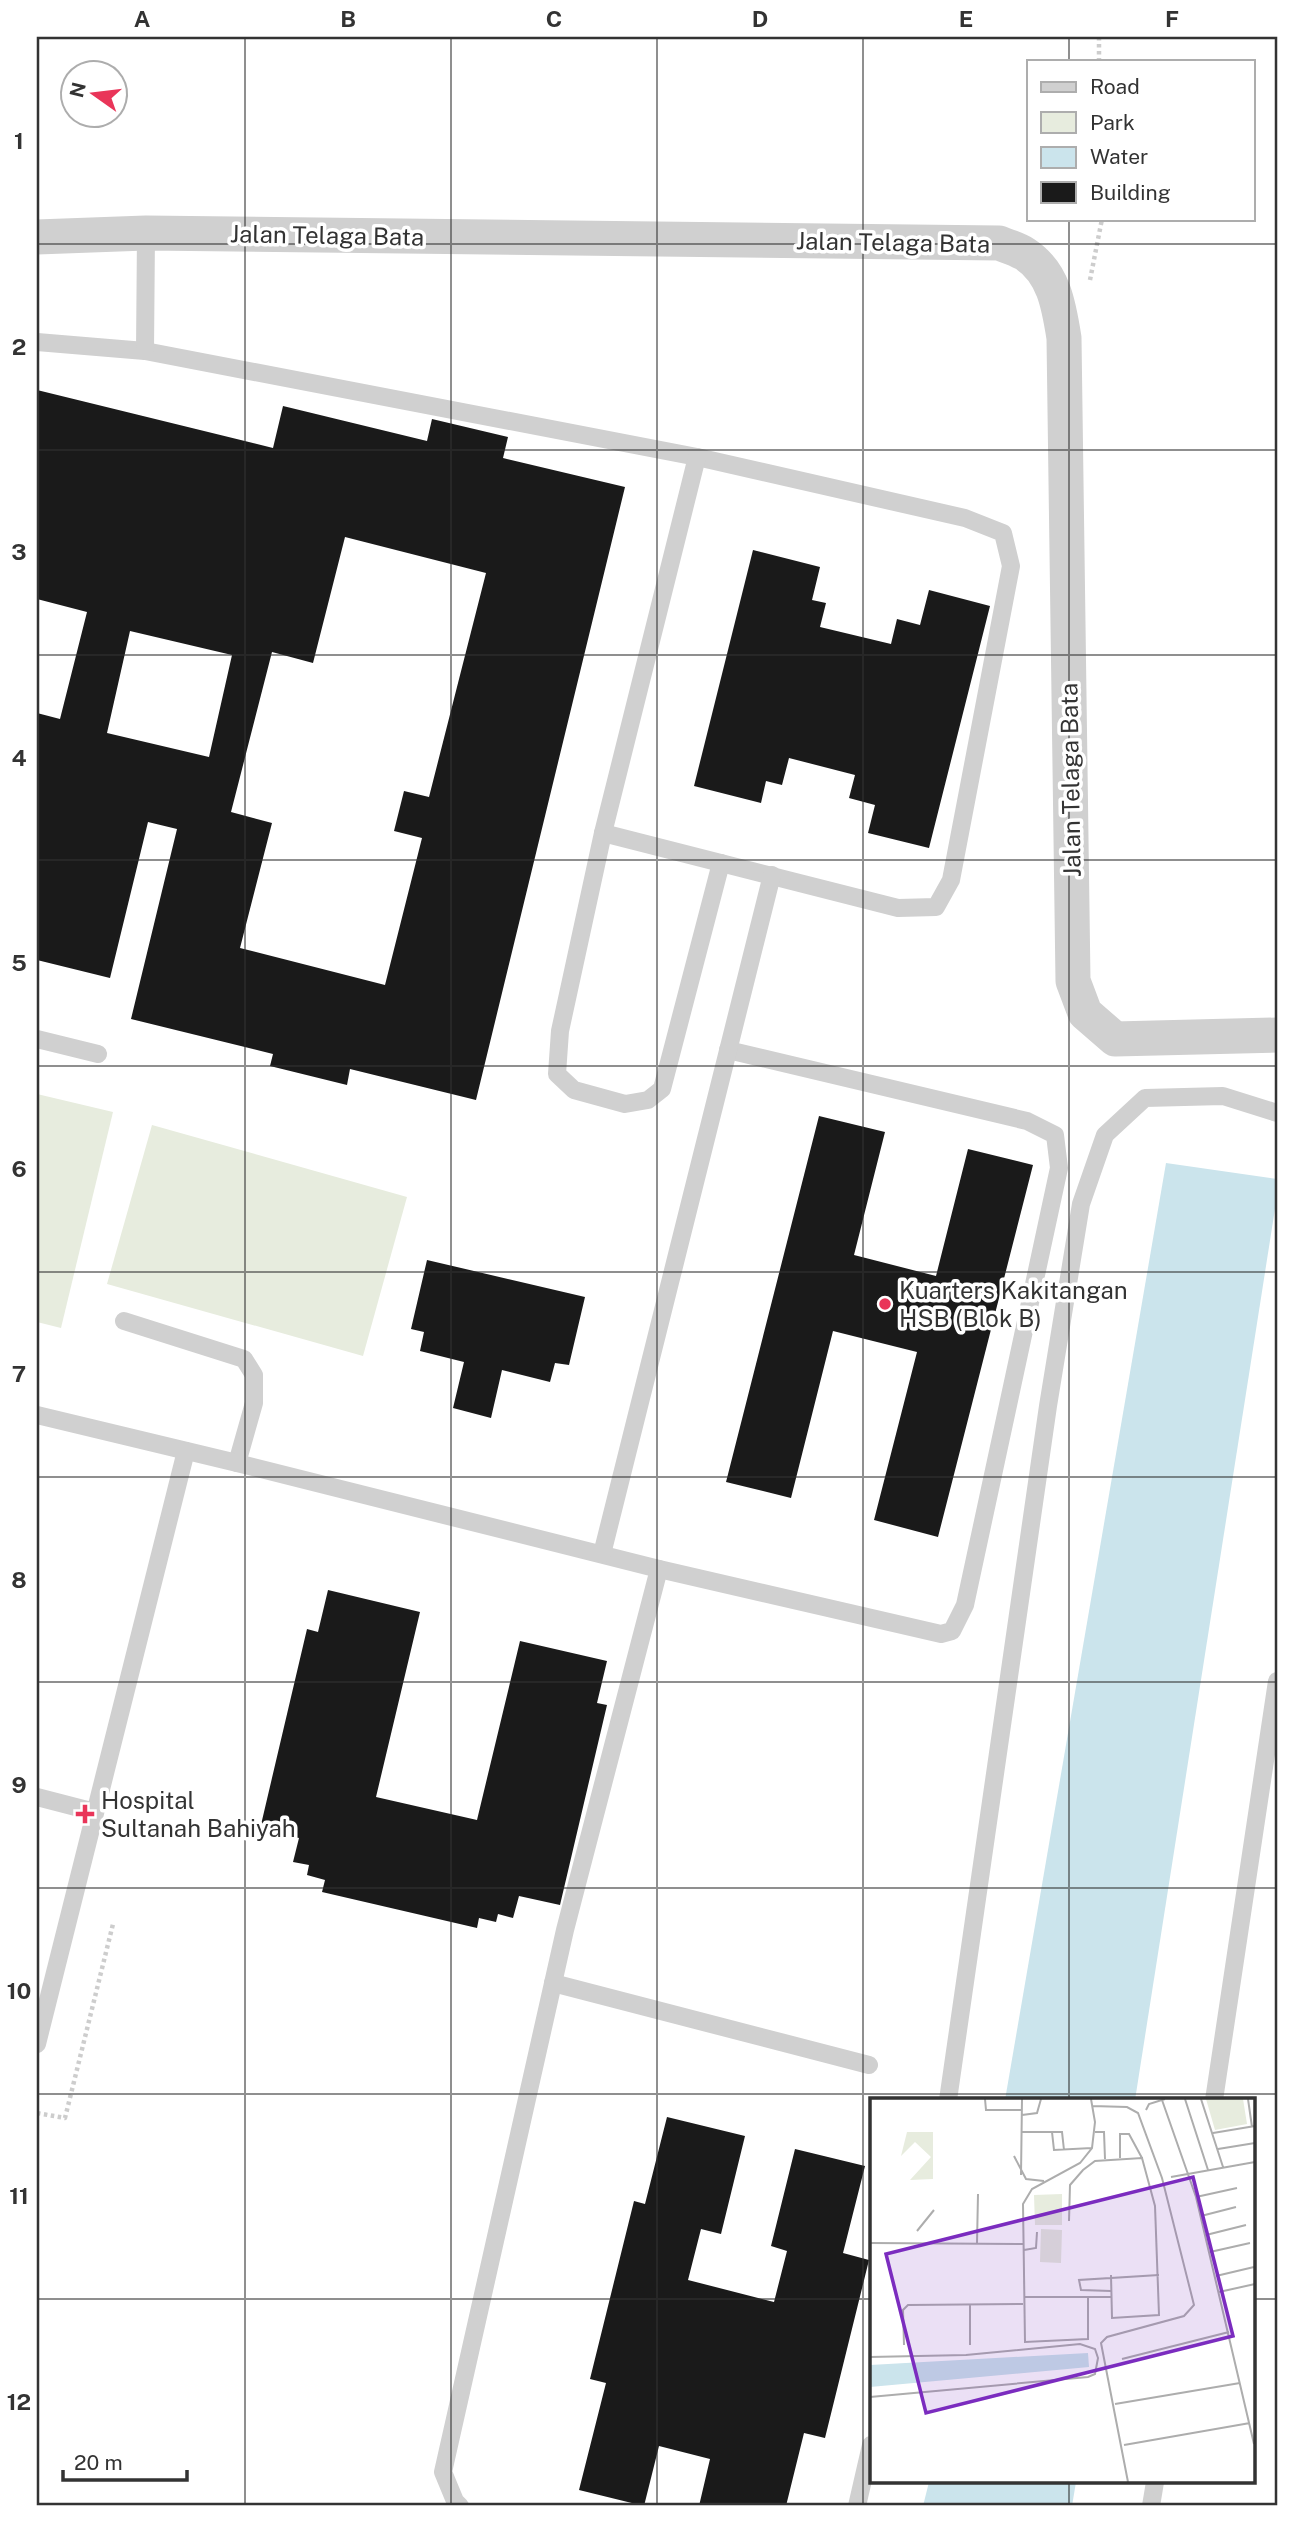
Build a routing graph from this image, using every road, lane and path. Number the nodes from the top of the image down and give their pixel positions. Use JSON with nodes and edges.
{"nodes":[{"id":1,"x":1099,"y":37,"type":"edge"},
{"id":2,"x":1099,"y":60,"type":"edge"},
{"id":3,"x":146,"y":233,"type":"junction"},
{"id":4,"x":37,"y":237,"type":"edge"},
{"id":5,"x":37,"y":342,"type":"edge"},
{"id":6,"x":145,"y":351,"type":"junction"},
{"id":7,"x":697,"y":457,"type":"junction"},
{"id":8,"x":603,"y":833,"type":"junction"},
{"id":9,"x":721,"y":863,"type":"junction"},
{"id":10,"x":772,"y":875,"type":"junction"},
{"id":11,"x":1277,"y":1035,"type":"edge"},
{"id":12,"x":37,"y":1039,"type":"edge"},
{"id":13,"x":728,"y":1050,"type":"junction"},
{"id":14,"x":98,"y":1054,"type":"dead end"},
{"id":15,"x":1277,"y":1113,"type":"edge"},
{"id":16,"x":124,"y":1321,"type":"dead end"},
{"id":17,"x":37,"y":1415,"type":"edge"},
{"id":18,"x":186,"y":1451,"type":"junction"},
{"id":19,"x":237,"y":1463,"type":"junction"},
{"id":20,"x":602,"y":1553,"type":"junction"},
{"id":21,"x":659,"y":1569,"type":"junction"},
{"id":22,"x":1277,"y":1681,"type":"edge"},
{"id":23,"x":37,"y":1797,"type":"edge"},
{"id":24,"x":95,"y":1812,"type":"junction"},
{"id":25,"x":113,"y":1924,"type":"dead end"},
{"id":26,"x":553,"y":1983,"type":"junction"},
{"id":27,"x":37,"y":2044,"type":"edge"},
{"id":28,"x":869,"y":2065,"type":"dead end"},
{"id":29,"x":948,"y":2098,"type":"edge"},
{"id":30,"x":1214,"y":2098,"type":"edge"},
{"id":31,"x":37,"y":2113,"type":"edge"},
{"id":32,"x":870,"y":2449,"type":"edge"},
{"id":33,"x":1155,"y":2484,"type":"edge"},
{"id":34,"x":460,"y":2506,"type":"edge"},
{"id":35,"x":857,"y":2506,"type":"edge"},
{"id":36,"x":1151,"y":2506,"type":"edge"}],
"edges":[{"from":1,"to":2,"type":"path"},
{"from":3,"to":4,"type":"street","name":"Jalan Telaga Bata"},
{"from":3,"to":6,"type":"lane"},
{"from":3,"to":11,"type":"street","name":"Jalan Telaga Bata"},
{"from":5,"to":6,"type":"lane"},
{"from":6,"to":7,"type":"lane"},
{"from":7,"to":8,"type":"lane"},
{"from":7,"to":10,"type":"lane"},
{"from":8,"to":9,"type":"lane"},
{"from":8,"to":9,"type":"lane"},
{"from":9,"to":10,"type":"lane"},
{"from":10,"to":13,"type":"lane"},
{"from":12,"to":14,"type":"lane"},
{"from":13,"to":20,"type":"lane"},
{"from":13,"to":21,"type":"lane"},
{"from":15,"to":29,"type":"lane"},
{"from":16,"to":19,"type":"lane"},
{"from":17,"to":18,"type":"lane"},
{"from":18,"to":19,"type":"lane"},
{"from":18,"to":24,"type":"lane"},
{"from":19,"to":20,"type":"lane"},
{"from":20,"to":21,"type":"lane"},
{"from":21,"to":26,"type":"lane"},
{"from":22,"to":30,"type":"lane"},
{"from":23,"to":24,"type":"lane"},
{"from":24,"to":27,"type":"lane"},
{"from":25,"to":31,"type":"path"},
{"from":26,"to":28,"type":"lane"},
{"from":26,"to":34,"type":"lane"},
{"from":32,"to":35,"type":"lane"},
{"from":33,"to":36,"type":"lane"}]}
